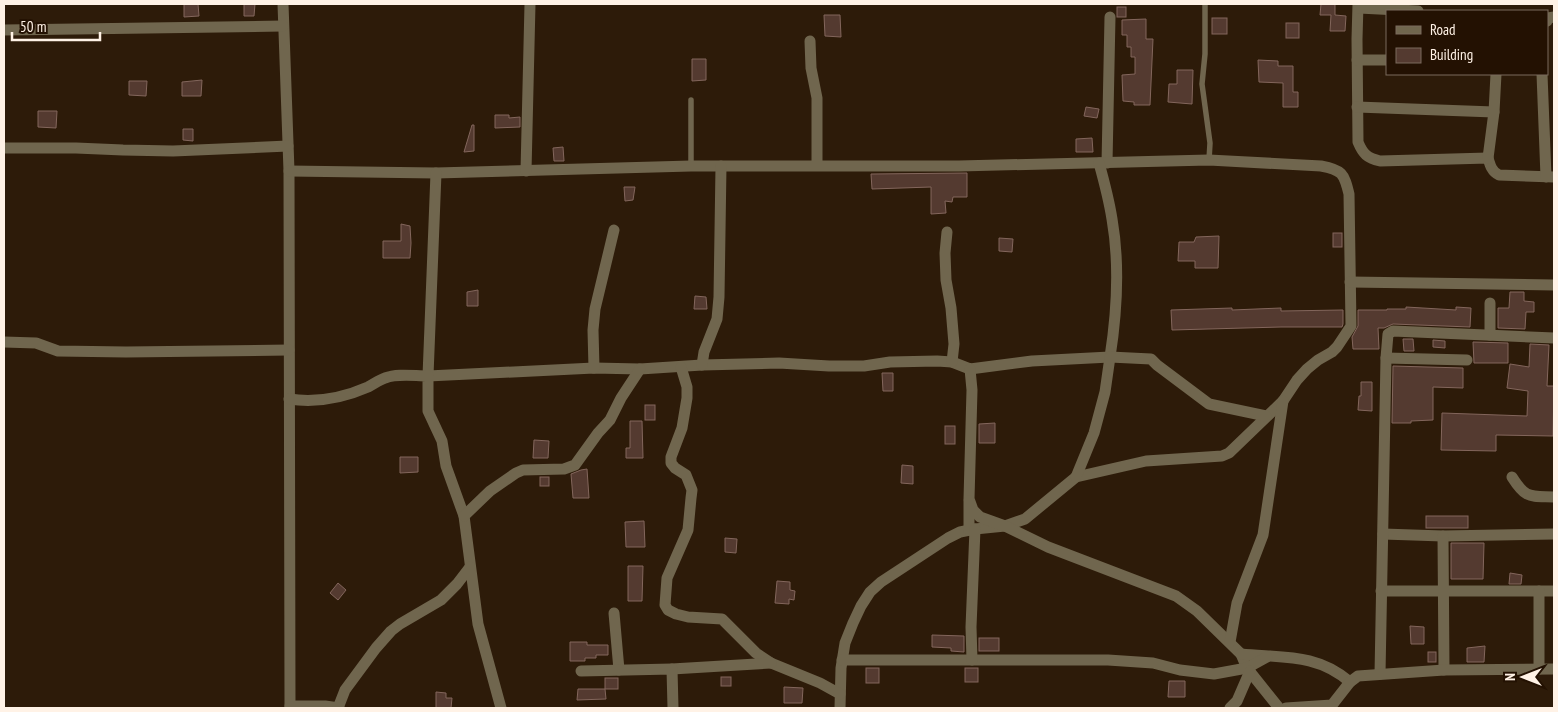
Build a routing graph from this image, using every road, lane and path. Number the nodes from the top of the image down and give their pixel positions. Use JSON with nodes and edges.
{"nodes":[{"id":1,"x":283,"y":4,"type":"edge"},
{"id":2,"x":530,"y":4,"type":"edge"},
{"id":3,"x":1205,"y":4,"type":"edge"},
{"id":4,"x":1359,"y":6,"type":"edge"},
{"id":5,"x":1406,"y":10,"type":"edge"},
{"id":6,"x":1110,"y":17,"type":"dead end"},
{"id":7,"x":283,"y":26,"type":"junction"},
{"id":8,"x":4,"y":30,"type":"edge"},
{"id":9,"x":810,"y":41,"type":"dead end"},
{"id":10,"x":1357,"y":60,"type":"junction"},
{"id":11,"x":1386,"y":60,"type":"edge"},
{"id":12,"x":1496,"y":75,"type":"edge"},
{"id":13,"x":1542,"y":75,"type":"edge"},
{"id":14,"x":691,"y":100,"type":"dead end"},
{"id":15,"x":1357,"y":107,"type":"junction"},
{"id":16,"x":1494,"y":112,"type":"junction"},
{"id":17,"x":1549,"y":128,"type":"edge"},
{"id":18,"x":288,"y":146,"type":"junction"},
{"id":19,"x":4,"y":148,"type":"edge"},
{"id":20,"x":1488,"y":158,"type":"junction"},
{"id":21,"x":1209,"y":160,"type":"junction"},
{"id":22,"x":1103,"y":163,"type":"junction"},
{"id":23,"x":817,"y":165,"type":"junction"},
{"id":24,"x":691,"y":166,"type":"junction"},
{"id":25,"x":720,"y":166,"type":"junction"},
{"id":26,"x":526,"y":171,"type":"junction"},
{"id":27,"x":288,"y":172,"type":"junction"},
{"id":28,"x":436,"y":173,"type":"junction"},
{"id":29,"x":1550,"y":177,"type":"edge"},
{"id":30,"x":614,"y":230,"type":"dead end"},
{"id":31,"x":947,"y":232,"type":"dead end"},
{"id":32,"x":1350,"y":282,"type":"junction"},
{"id":33,"x":1554,"y":285,"type":"edge"},
{"id":34,"x":1490,"y":303,"type":"dead end"},
{"id":35,"x":1490,"y":335,"type":"junction"},
{"id":36,"x":1554,"y":338,"type":"edge"},
{"id":37,"x":4,"y":342,"type":"edge"},
{"id":38,"x":289,"y":350,"type":"junction"},
{"id":39,"x":1110,"y":357,"type":"junction"},
{"id":40,"x":1386,"y":358,"type":"junction"},
{"id":41,"x":1466,"y":360,"type":"dead end"},
{"id":42,"x":952,"y":362,"type":"junction"},
{"id":43,"x":702,"y":365,"type":"junction"},
{"id":44,"x":681,"y":367,"type":"junction"},
{"id":45,"x":594,"y":368,"type":"junction"},
{"id":46,"x":640,"y":369,"type":"junction"},
{"id":47,"x":970,"y":369,"type":"junction"},
{"id":48,"x":428,"y":376,"type":"junction"},
{"id":49,"x":289,"y":399,"type":"junction"},
{"id":50,"x":1283,"y":401,"type":"junction"},
{"id":51,"x":1266,"y":416,"type":"junction"},
{"id":52,"x":1076,"y":477,"type":"junction"},
{"id":53,"x":1512,"y":477,"type":"dead end"},
{"id":54,"x":1554,"y":497,"type":"edge"},
{"id":55,"x":969,"y":500,"type":"junction"},
{"id":56,"x":464,"y":516,"type":"junction"},
{"id":57,"x":1005,"y":526,"type":"junction"},
{"id":58,"x":972,"y":530,"type":"junction"},
{"id":59,"x":1383,"y":534,"type":"junction"},
{"id":60,"x":1554,"y":534,"type":"edge"},
{"id":61,"x":1443,"y":536,"type":"junction"},
{"id":62,"x":470,"y":567,"type":"junction"},
{"id":63,"x":1381,"y":591,"type":"junction"},
{"id":64,"x":1444,"y":591,"type":"junction"},
{"id":65,"x":1539,"y":591,"type":"junction"},
{"id":66,"x":1554,"y":591,"type":"edge"},
{"id":67,"x":614,"y":613,"type":"dead end"},
{"id":68,"x":1230,"y":642,"type":"junction"},
{"id":69,"x":1241,"y":654,"type":"junction"},
{"id":70,"x":1267,"y":657,"type":"junction"},
{"id":71,"x":842,"y":660,"type":"junction"},
{"id":72,"x":972,"y":660,"type":"junction"},
{"id":73,"x":771,"y":663,"type":"junction"},
{"id":74,"x":672,"y":669,"type":"junction"},
{"id":75,"x":1539,"y":669,"type":"junction"},
{"id":76,"x":1554,"y":669,"type":"edge"},
{"id":77,"x":619,"y":670,"type":"junction"},
{"id":78,"x":1248,"y":670,"type":"junction"},
{"id":79,"x":1444,"y":670,"type":"junction"},
{"id":80,"x":581,"y":671,"type":"dead end"},
{"id":81,"x":1380,"y":674,"type":"junction"},
{"id":82,"x":1350,"y":682,"type":"junction"},
{"id":83,"x":840,"y":694,"type":"junction"},
{"id":84,"x":1332,"y":706,"type":"edge"},
{"id":85,"x":290,"y":707,"type":"edge"},
{"id":86,"x":339,"y":708,"type":"edge"},
{"id":87,"x":501,"y":708,"type":"edge"},
{"id":88,"x":673,"y":708,"type":"edge"},
{"id":89,"x":840,"y":708,"type":"edge"},
{"id":90,"x":1230,"y":708,"type":"edge"},
{"id":91,"x":1279,"y":708,"type":"edge"},
{"id":92,"x":1286,"y":708,"type":"edge"}],
"edges":[{"from":1,"to":7,"type":"street"},
{"from":2,"to":26,"type":"street"},
{"from":3,"to":21,"type":"lane"},
{"from":4,"to":5,"type":"street"},
{"from":4,"to":10,"type":"street"},
{"from":6,"to":22,"type":"street"},
{"from":7,"to":8,"type":"street"},
{"from":7,"to":18,"type":"street"},
{"from":9,"to":23,"type":"street"},
{"from":10,"to":11,"type":"street"},
{"from":10,"to":15,"type":"street"},
{"from":12,"to":16,"type":"street"},
{"from":13,"to":17,"type":"street"},
{"from":14,"to":24,"type":"lane"},
{"from":15,"to":16,"type":"street"},
{"from":15,"to":20,"type":"street"},
{"from":16,"to":20,"type":"street"},
{"from":17,"to":29,"type":"street"},
{"from":18,"to":19,"type":"street"},
{"from":18,"to":27,"type":"street"},
{"from":20,"to":29,"type":"street"},
{"from":21,"to":22,"type":"street"},
{"from":21,"to":32,"type":"street"},
{"from":22,"to":23,"type":"street"},
{"from":22,"to":39,"type":"street"},
{"from":23,"to":25,"type":"street"},
{"from":24,"to":25,"type":"street"},
{"from":24,"to":26,"type":"street"},
{"from":25,"to":43,"type":"street"},
{"from":26,"to":28,"type":"street"},
{"from":27,"to":28,"type":"street"},
{"from":27,"to":38,"type":"street"},
{"from":28,"to":48,"type":"street"},
{"from":30,"to":45,"type":"street"},
{"from":31,"to":42,"type":"street"},
{"from":32,"to":33,"type":"street"},
{"from":32,"to":50,"type":"street"},
{"from":34,"to":35,"type":"street"},
{"from":35,"to":36,"type":"street"},
{"from":35,"to":40,"type":"street"},
{"from":37,"to":38,"type":"street"},
{"from":38,"to":49,"type":"street"},
{"from":39,"to":47,"type":"street"},
{"from":39,"to":51,"type":"street"},
{"from":39,"to":52,"type":"street"},
{"from":40,"to":41,"type":"street"},
{"from":40,"to":59,"type":"street"},
{"from":42,"to":43,"type":"street"},
{"from":42,"to":47,"type":"street"},
{"from":43,"to":44,"type":"street"},
{"from":44,"to":46,"type":"street"},
{"from":44,"to":73,"type":"street"},
{"from":45,"to":46,"type":"street"},
{"from":45,"to":48,"type":"street"},
{"from":46,"to":56,"type":"street"},
{"from":47,"to":55,"type":"street"},
{"from":48,"to":49,"type":"street"},
{"from":48,"to":56,"type":"street"},
{"from":49,"to":85,"type":"street"},
{"from":50,"to":51,"type":"street"},
{"from":50,"to":68,"type":"street"},
{"from":51,"to":52,"type":"street"},
{"from":52,"to":57,"type":"street"},
{"from":53,"to":54,"type":"street"},
{"from":55,"to":57,"type":"street"},
{"from":55,"to":58,"type":"street"},
{"from":56,"to":62,"type":"street"},
{"from":57,"to":58,"type":"street"},
{"from":57,"to":68,"type":"street"},
{"from":58,"to":71,"type":"street"},
{"from":58,"to":72,"type":"street"},
{"from":59,"to":61,"type":"street"},
{"from":59,"to":63,"type":"street"},
{"from":60,"to":61,"type":"street"},
{"from":61,"to":64,"type":"street"},
{"from":62,"to":86,"type":"street"},
{"from":62,"to":87,"type":"street"},
{"from":63,"to":64,"type":"street"},
{"from":63,"to":81,"type":"street"},
{"from":64,"to":65,"type":"street"},
{"from":64,"to":79,"type":"street"},
{"from":65,"to":66,"type":"street"},
{"from":65,"to":75,"type":"street"},
{"from":67,"to":77,"type":"street"},
{"from":68,"to":69,"type":"street"},
{"from":69,"to":70,"type":"street"},
{"from":69,"to":78,"type":"street"},
{"from":70,"to":78,"type":"street"},
{"from":70,"to":82,"type":"street"},
{"from":71,"to":72,"type":"street"},
{"from":71,"to":83,"type":"street"},
{"from":72,"to":78,"type":"street"},
{"from":73,"to":74,"type":"street"},
{"from":73,"to":83,"type":"street"},
{"from":74,"to":77,"type":"street"},
{"from":74,"to":88,"type":"street"},
{"from":75,"to":76,"type":"street"},
{"from":75,"to":79,"type":"street"},
{"from":77,"to":80,"type":"street"},
{"from":78,"to":90,"type":"street"},
{"from":78,"to":91,"type":"street"},
{"from":79,"to":81,"type":"street"},
{"from":81,"to":82,"type":"street"},
{"from":82,"to":84,"type":"street"},
{"from":83,"to":89,"type":"street"},
{"from":84,"to":92,"type":"street"},
{"from":85,"to":86,"type":"street"}]}
